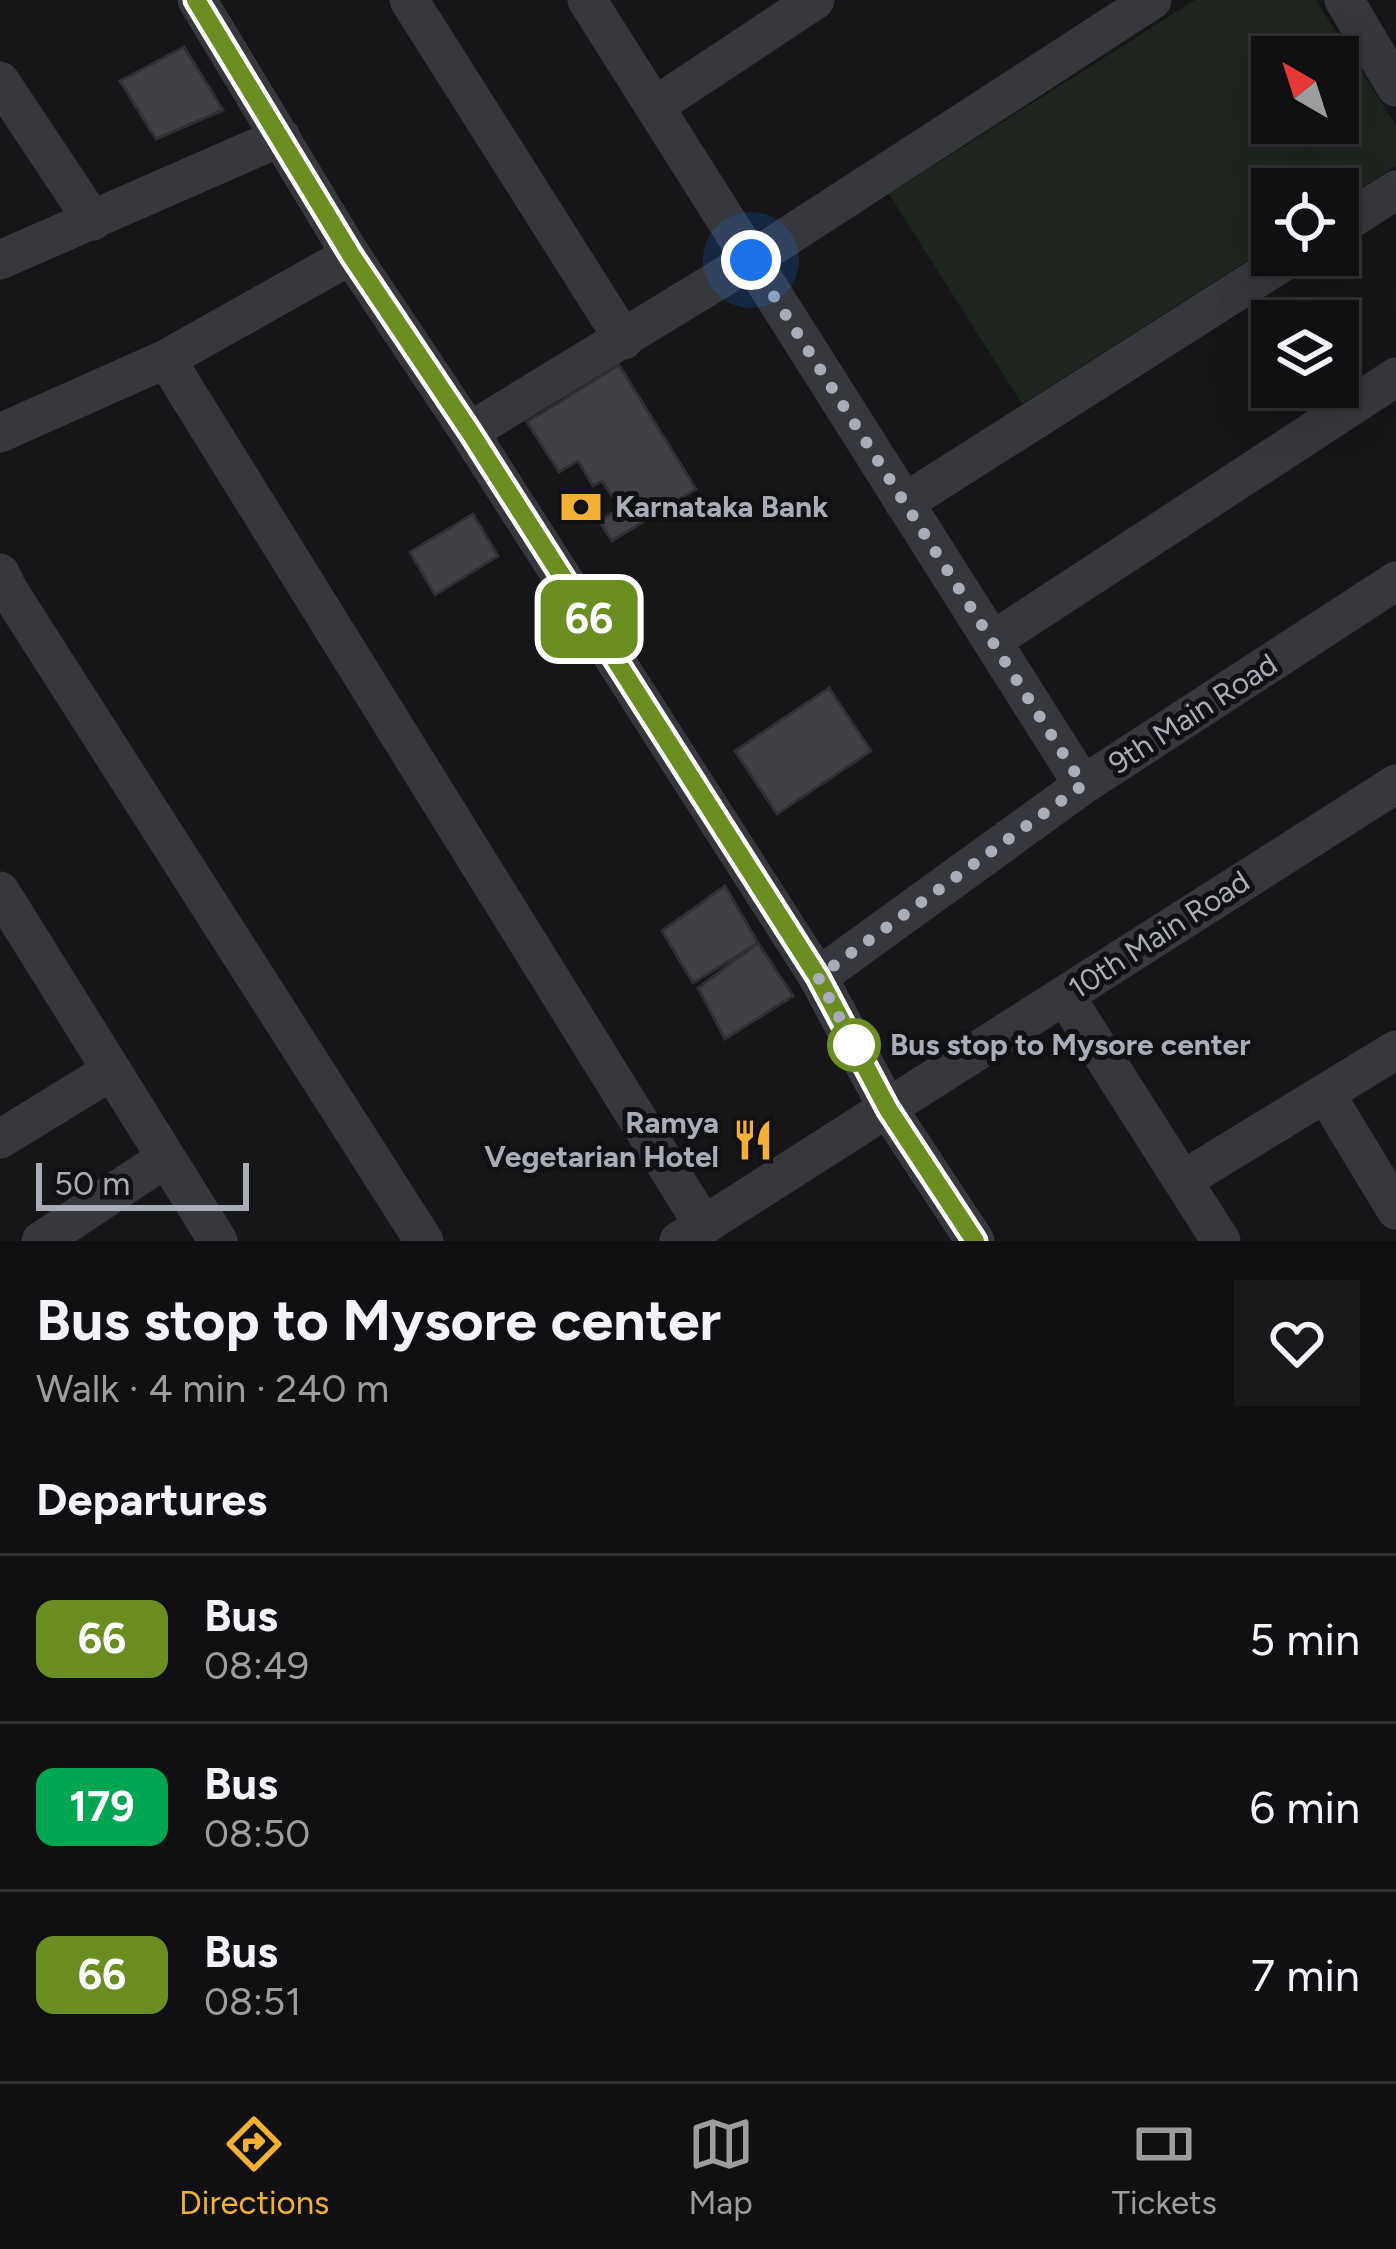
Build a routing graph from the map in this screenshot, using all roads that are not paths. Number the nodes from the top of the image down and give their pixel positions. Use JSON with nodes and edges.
{"nodes":[{"id":1,"x":196,"y":0,"type":"edge"},
{"id":2,"x":410,"y":0,"type":"edge"},
{"id":3,"x":587,"y":0,"type":"edge"},
{"id":4,"x":814,"y":0,"type":"edge"},
{"id":5,"x":1152,"y":0,"type":"edge"},
{"id":6,"x":1344,"y":0,"type":"edge"},
{"id":7,"x":773,"y":11,"type":"edge"},
{"id":8,"x":0,"y":81,"type":"edge"},
{"id":9,"x":1396,"y":87,"type":"edge"},
{"id":10,"x":655,"y":106,"type":"junction"},
{"id":11,"x":281,"y":137,"type":"junction"},
{"id":12,"x":1396,"y":190,"type":"edge"},
{"id":13,"x":1359,"y":214,"type":"edge"},
{"id":14,"x":93,"y":221,"type":"junction"},
{"id":15,"x":351,"y":255,"type":"junction"},
{"id":16,"x":0,"y":260,"type":"edge"},
{"id":17,"x":751,"y":260,"type":"junction"},
{"id":18,"x":1261,"y":276,"type":"edge"},
{"id":19,"x":623,"y":340,"type":"junction"},
{"id":20,"x":166,"y":359,"type":"junction"},
{"id":21,"x":1396,"y":377,"type":"edge"},
{"id":22,"x":470,"y":432,"type":"junction"},
{"id":23,"x":0,"y":434,"type":"edge"},
{"id":24,"x":904,"y":502,"type":"junction"},
{"id":25,"x":1396,"y":581,"type":"edge"},
{"id":26,"x":2,"y":584,"type":"edge"},
{"id":27,"x":992,"y":641,"type":"junction"},
{"id":28,"x":1396,"y":784,"type":"edge"},
{"id":29,"x":1083,"y":785,"type":"junction"},
{"id":30,"x":0,"y":891,"type":"edge"},
{"id":31,"x":15,"y":953,"type":"edge"},
{"id":32,"x":818,"y":977,"type":"junction"},
{"id":33,"x":1065,"y":995,"type":"junction"},
{"id":34,"x":1396,"y":1050,"type":"edge"},
{"id":35,"x":111,"y":1071,"type":"junction"},
{"id":36,"x":1325,"y":1093,"type":"junction"},
{"id":37,"x":888,"y":1109,"type":"junction"},
{"id":38,"x":0,"y":1138,"type":"edge"},
{"id":39,"x":166,"y":1158,"type":"junction"},
{"id":40,"x":1183,"y":1180,"type":"junction"},
{"id":41,"x":1392,"y":1195,"type":"edge"},
{"id":42,"x":692,"y":1233,"type":"edge"},
{"id":43,"x":969,"y":1239,"type":"edge"},
{"id":44,"x":41,"y":1241,"type":"edge"},
{"id":45,"x":218,"y":1241,"type":"edge"},
{"id":46,"x":424,"y":1241,"type":"edge"},
{"id":47,"x":1221,"y":1241,"type":"edge"}],
"edges":[{"from":1,"to":11,"type":"street"},
{"from":2,"to":19,"type":"street"},
{"from":3,"to":10,"type":"street"},
{"from":4,"to":7,"type":"street"},
{"from":5,"to":17,"type":"street"},
{"from":6,"to":9,"type":"street"},
{"from":7,"to":10,"type":"street"},
{"from":8,"to":14,"type":"street"},
{"from":10,"to":17,"type":"street"},
{"from":11,"to":14,"type":"street"},
{"from":11,"to":15,"type":"street"},
{"from":12,"to":13,"type":"street"},
{"from":14,"to":16,"type":"street"},
{"from":15,"to":20,"type":"street"},
{"from":15,"to":22,"type":"street"},
{"from":17,"to":19,"type":"street"},
{"from":17,"to":24,"type":"street"},
{"from":18,"to":24,"type":"street"},
{"from":19,"to":22,"type":"street"},
{"from":20,"to":23,"type":"street"},
{"from":20,"to":42,"type":"street"},
{"from":21,"to":27,"type":"street"},
{"from":22,"to":32,"type":"street"},
{"from":24,"to":27,"type":"street"},
{"from":25,"to":29,"type":"street","name":"9th Main Road"},
{"from":26,"to":46,"type":"street"},
{"from":27,"to":29,"type":"street"},
{"from":28,"to":33,"type":"street","name":"10th Main Road"},
{"from":29,"to":32,"type":"street","name":"9th Main Road"},
{"from":30,"to":31,"type":"street"},
{"from":31,"to":35,"type":"street"},
{"from":32,"to":37,"type":"street"},
{"from":33,"to":37,"type":"street","name":"10th Main Road"},
{"from":33,"to":40,"type":"street"},
{"from":34,"to":36,"type":"street"},
{"from":35,"to":38,"type":"street"},
{"from":35,"to":39,"type":"street"},
{"from":36,"to":40,"type":"street"},
{"from":36,"to":41,"type":"street"},
{"from":37,"to":42,"type":"street","name":"10th Main Road"},
{"from":37,"to":43,"type":"street"},
{"from":39,"to":44,"type":"street"},
{"from":39,"to":45,"type":"street"},
{"from":40,"to":47,"type":"street"}]}
